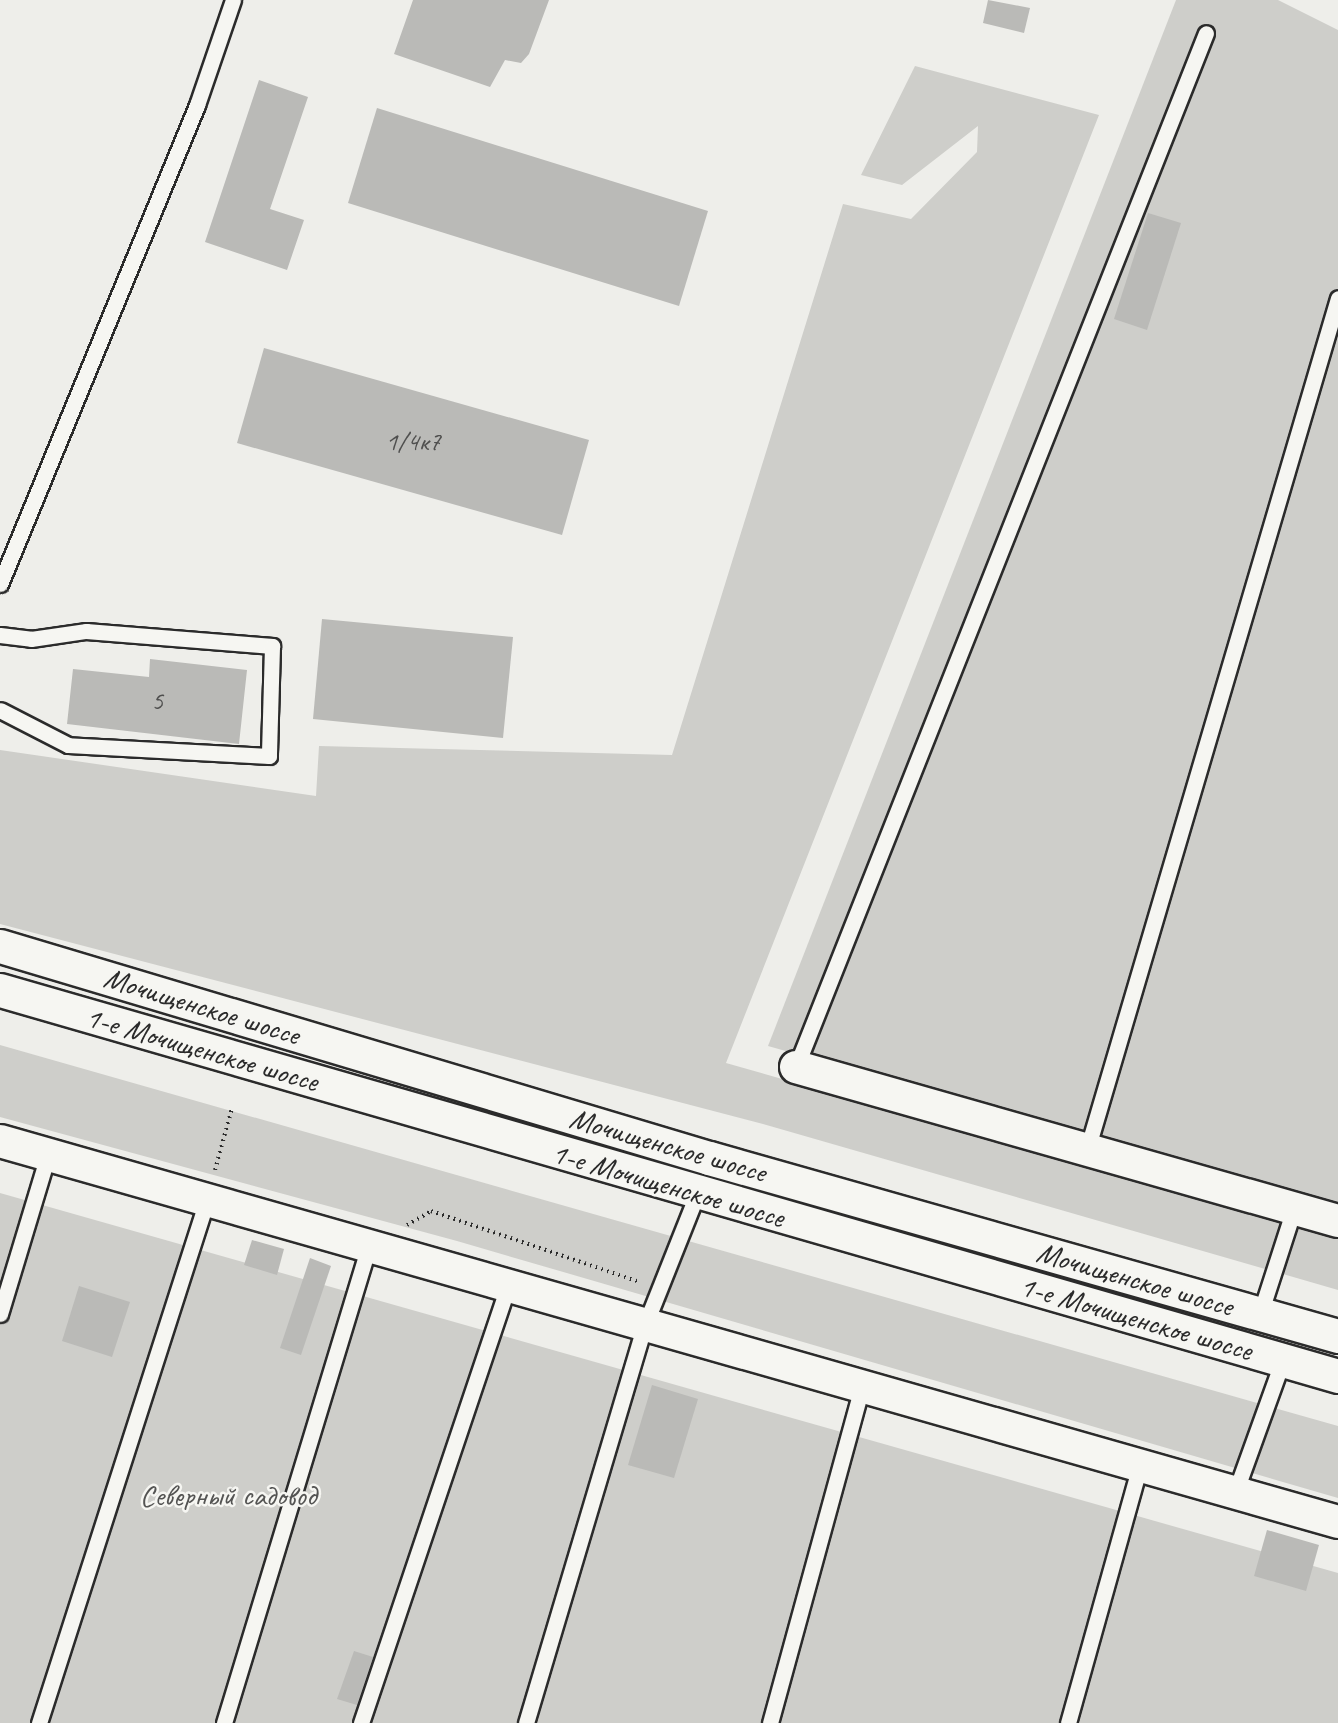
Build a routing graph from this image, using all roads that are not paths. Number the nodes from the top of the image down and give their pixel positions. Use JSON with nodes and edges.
{"nodes":[{"id":1,"x":233,"y":0,"type":"edge"},
{"id":2,"x":1206,"y":33,"type":"dead end"},
{"id":3,"x":1338,"y":298,"type":"edge"},
{"id":4,"x":0,"y":584,"type":"edge"},
{"id":5,"x":0,"y":635,"type":"edge"},
{"id":6,"x":0,"y":710,"type":"edge"},
{"id":7,"x":0,"y":946,"type":"edge"},
{"id":8,"x":0,"y":990,"type":"edge"},
{"id":9,"x":796,"y":1067,"type":"joint"},
{"id":10,"x":0,"y":1141,"type":"edge"},
{"id":11,"x":1087,"y":1150,"type":"junction"},
{"id":12,"x":48,"y":1155,"type":"junction"},
{"id":13,"x":697,"y":1194,"type":"junction"},
{"id":14,"x":207,"y":1200,"type":"junction"},
{"id":15,"x":1294,"y":1209,"type":"junction"},
{"id":16,"x":1338,"y":1221,"type":"edge"},
{"id":17,"x":369,"y":1246,"type":"junction"},
{"id":18,"x":508,"y":1286,"type":"junction"},
{"id":19,"x":0,"y":1314,"type":"edge"},
{"id":20,"x":1260,"y":1314,"type":"junction"},
{"id":21,"x":645,"y":1325,"type":"junction"},
{"id":22,"x":1338,"y":1336,"type":"edge"},
{"id":23,"x":1282,"y":1360,"type":"junction"},
{"id":24,"x":1338,"y":1376,"type":"edge"},
{"id":25,"x":862,"y":1386,"type":"junction"},
{"id":26,"x":1140,"y":1465,"type":"junction"},
{"id":27,"x":1235,"y":1493,"type":"junction"},
{"id":28,"x":1338,"y":1522,"type":"edge"},
{"id":29,"x":39,"y":1723,"type":"edge"},
{"id":30,"x":224,"y":1723,"type":"edge"},
{"id":31,"x":361,"y":1723,"type":"edge"},
{"id":32,"x":526,"y":1723,"type":"edge"},
{"id":33,"x":771,"y":1723,"type":"edge"},
{"id":34,"x":1068,"y":1723,"type":"edge"}],
"edges":[{"from":1,"to":4,"type":"lane"},
{"from":2,"to":9,"type":"lane"},
{"from":3,"to":11,"type":"lane"},
{"from":5,"to":6,"type":"lane"},
{"from":7,"to":20,"type":"main road","name":"Мочищенское шоссе"},
{"from":8,"to":13,"type":"main road","name":"1-е Мочищенское шоссе"},
{"from":9,"to":11,"type":"street"},
{"from":10,"to":12,"type":"street"},
{"from":11,"to":15,"type":"street"},
{"from":12,"to":14,"type":"street"},
{"from":12,"to":19,"type":"lane"},
{"from":13,"to":21,"type":"lane"},
{"from":13,"to":23,"type":"main road","name":"1-е Мочищенское шоссе"},
{"from":14,"to":17,"type":"street"},
{"from":14,"to":29,"type":"lane"},
{"from":15,"to":16,"type":"street"},
{"from":15,"to":20,"type":"lane"},
{"from":17,"to":18,"type":"street"},
{"from":17,"to":30,"type":"lane"},
{"from":18,"to":21,"type":"street"},
{"from":18,"to":31,"type":"lane"},
{"from":20,"to":22,"type":"main road","name":"Мочищенское шоссе"},
{"from":21,"to":25,"type":"street"},
{"from":21,"to":32,"type":"lane"},
{"from":23,"to":24,"type":"main road","name":"1-е Мочищенское шоссе"},
{"from":23,"to":27,"type":"lane"},
{"from":25,"to":26,"type":"street"},
{"from":25,"to":33,"type":"lane"},
{"from":26,"to":27,"type":"street"},
{"from":26,"to":34,"type":"lane"},
{"from":27,"to":28,"type":"street"}]}
